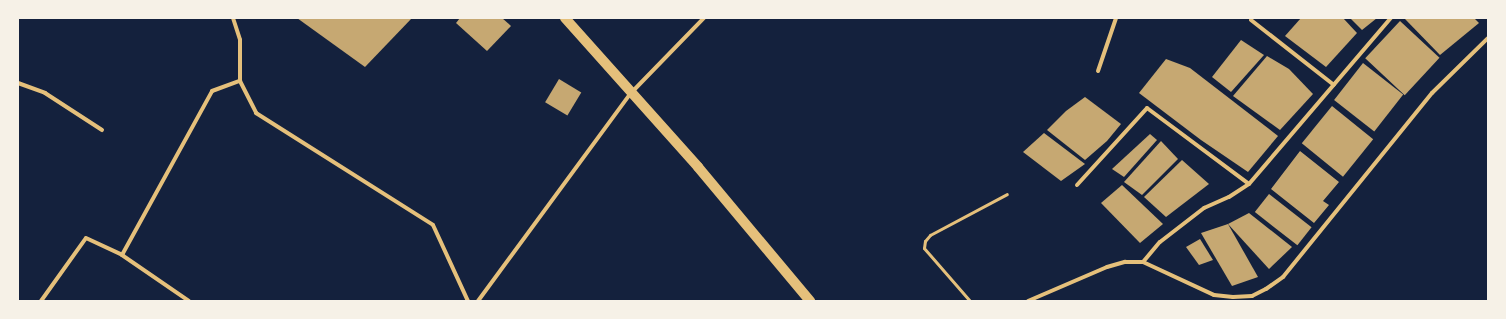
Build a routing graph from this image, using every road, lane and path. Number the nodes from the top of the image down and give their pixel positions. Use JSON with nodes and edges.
{"nodes":[{"id":1,"x":233,"y":18,"type":"edge"},
{"id":2,"x":565,"y":18,"type":"edge"},
{"id":3,"x":704,"y":18,"type":"edge"},
{"id":4,"x":1116,"y":18,"type":"edge"},
{"id":5,"x":1391,"y":18,"type":"edge"},
{"id":6,"x":1251,"y":20,"type":"dead end"},
{"id":7,"x":1488,"y":38,"type":"edge"},
{"id":8,"x":1098,"y":71,"type":"dead end"},
{"id":9,"x":240,"y":81,"type":"junction"},
{"id":10,"x":18,"y":83,"type":"edge"},
{"id":11,"x":1334,"y":85,"type":"junction"},
{"id":12,"x":632,"y":93,"type":"junction"},
{"id":13,"x":102,"y":130,"type":"dead end"},
{"id":14,"x":1249,"y":184,"type":"junction"},
{"id":15,"x":1077,"y":185,"type":"dead end"},
{"id":16,"x":1007,"y":194,"type":"dead end"},
{"id":17,"x":122,"y":255,"type":"junction"},
{"id":18,"x":1143,"y":262,"type":"junction"},
{"id":19,"x":41,"y":301,"type":"edge"},
{"id":20,"x":189,"y":301,"type":"edge"},
{"id":21,"x":468,"y":301,"type":"edge"},
{"id":22,"x":478,"y":301,"type":"edge"},
{"id":23,"x":810,"y":301,"type":"edge"},
{"id":24,"x":970,"y":301,"type":"edge"},
{"id":25,"x":1028,"y":301,"type":"edge"}],
"edges":[{"from":1,"to":9,"type":"street"},
{"from":2,"to":12,"type":"main road"},
{"from":3,"to":12,"type":"street"},
{"from":4,"to":8,"type":"street"},
{"from":5,"to":11,"type":"street"},
{"from":6,"to":11,"type":"street"},
{"from":7,"to":18,"type":"street"},
{"from":9,"to":17,"type":"street"},
{"from":9,"to":21,"type":"street"},
{"from":10,"to":13,"type":"street"},
{"from":11,"to":14,"type":"street"},
{"from":12,"to":22,"type":"street"},
{"from":12,"to":23,"type":"main road"},
{"from":14,"to":15,"type":"street"},
{"from":14,"to":18,"type":"street"},
{"from":16,"to":24,"type":"lane"},
{"from":17,"to":19,"type":"street"},
{"from":17,"to":20,"type":"street"},
{"from":18,"to":25,"type":"street"}]}
